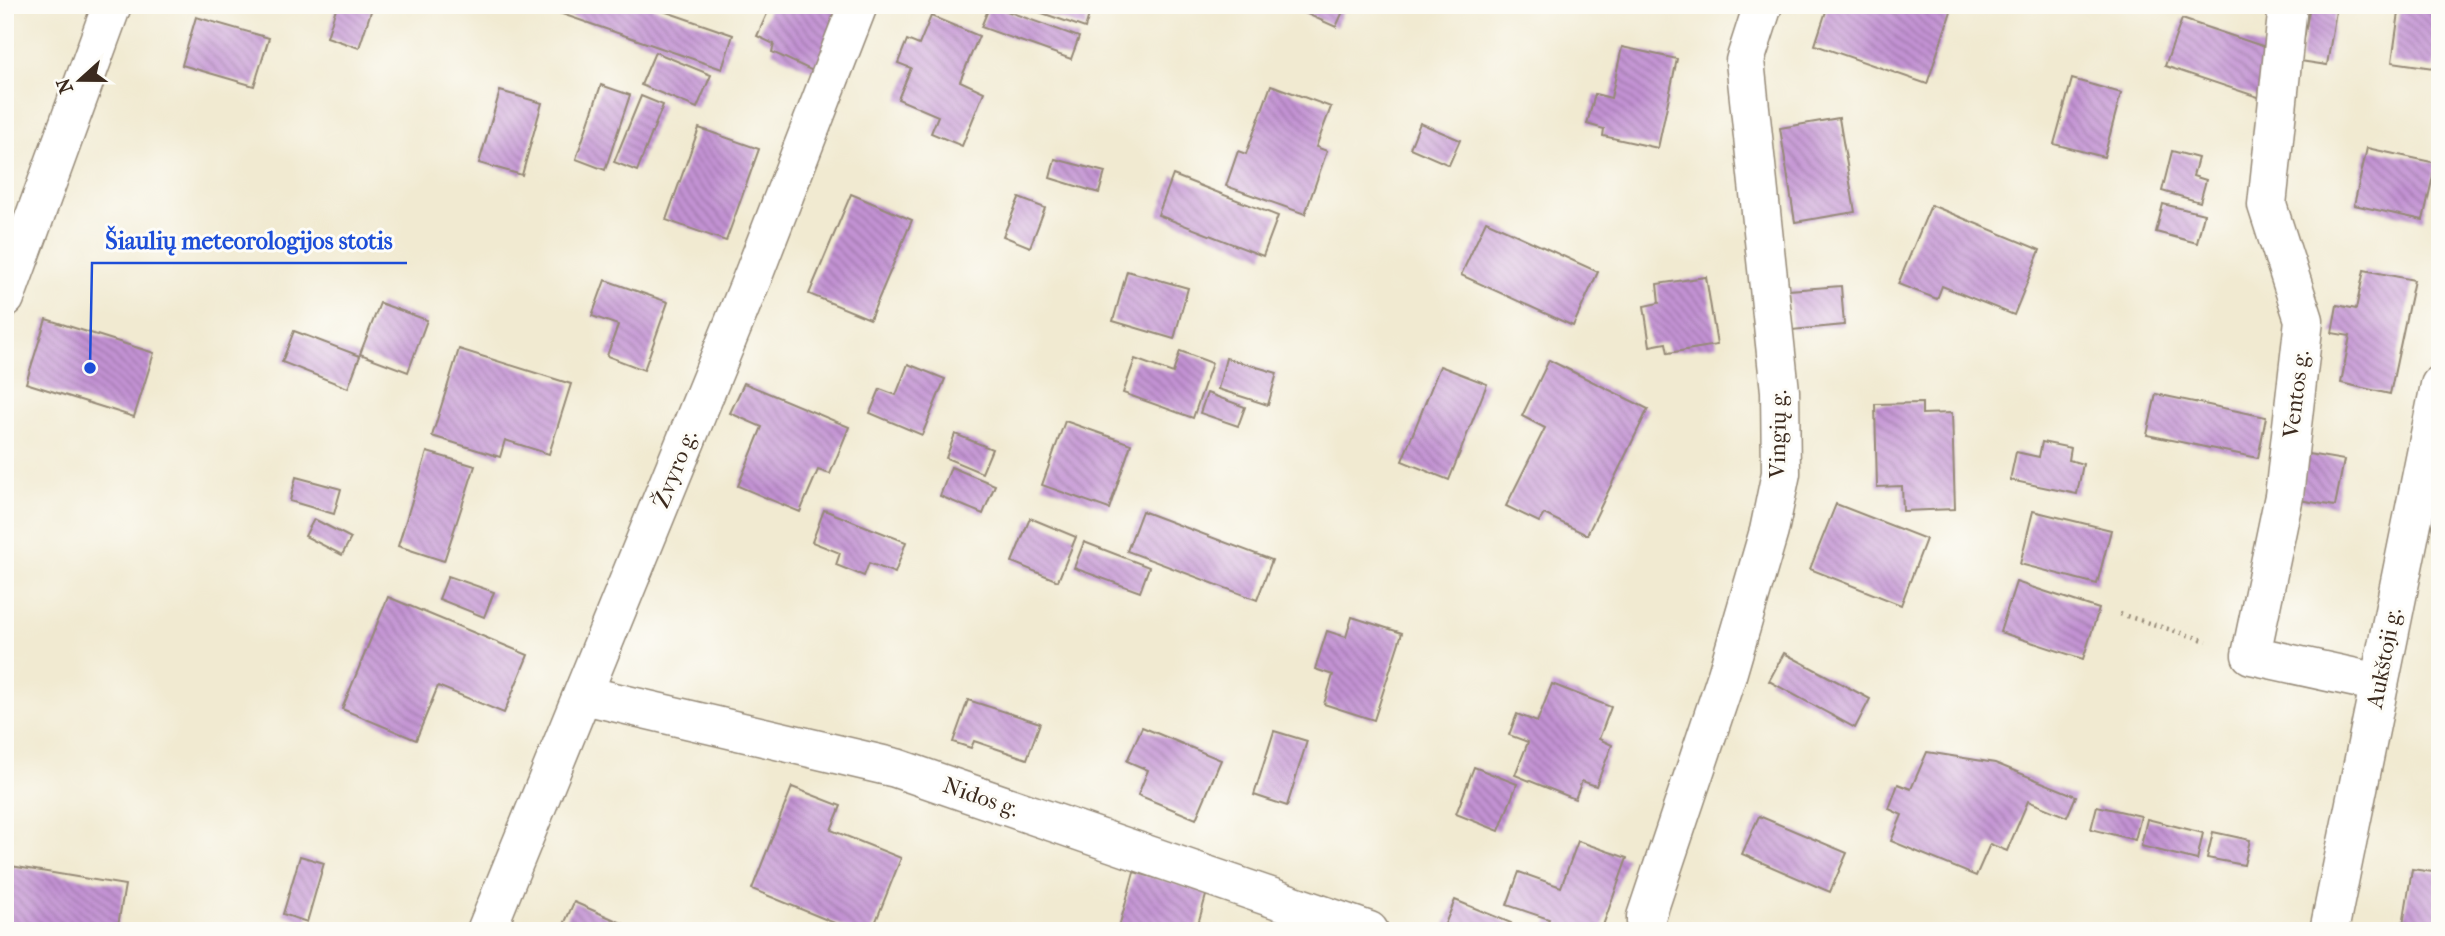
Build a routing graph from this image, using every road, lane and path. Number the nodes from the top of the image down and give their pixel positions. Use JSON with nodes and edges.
{"nodes":[{"id":1,"x":112,"y":5,"type":"edge"},
{"id":2,"x":858,"y":5,"type":"edge"},
{"id":3,"x":1763,"y":5,"type":"edge"},
{"id":4,"x":2288,"y":5,"type":"edge"},
{"id":5,"x":5,"y":298,"type":"edge"},
{"id":6,"x":2440,"y":385,"type":"edge"},
{"id":7,"x":2120,"y":614,"type":"dead end"},
{"id":8,"x":2251,"y":655,"type":"junction"},
{"id":9,"x":2379,"y":683,"type":"junction"},
{"id":10,"x":584,"y":695,"type":"junction"},
{"id":11,"x":486,"y":931,"type":"edge"},
{"id":12,"x":1369,"y":931,"type":"edge"},
{"id":13,"x":1646,"y":931,"type":"edge"},
{"id":14,"x":2329,"y":931,"type":"edge"}],
"edges":[{"from":1,"to":5,"type":"street"},
{"from":2,"to":10,"type":"street","name":"Žvyro g."},
{"from":3,"to":13,"type":"street","name":"Vingių g."},
{"from":4,"to":8,"type":"street","name":"Ventos g."},
{"from":6,"to":9,"type":"street","name":"Aukštoji g."},
{"from":7,"to":8,"type":"path"},
{"from":8,"to":9,"type":"street"},
{"from":9,"to":14,"type":"street","name":"Aukštoji g."},
{"from":10,"to":11,"type":"street","name":"Žvyro g."},
{"from":10,"to":12,"type":"street","name":"Nidos g."}]}
